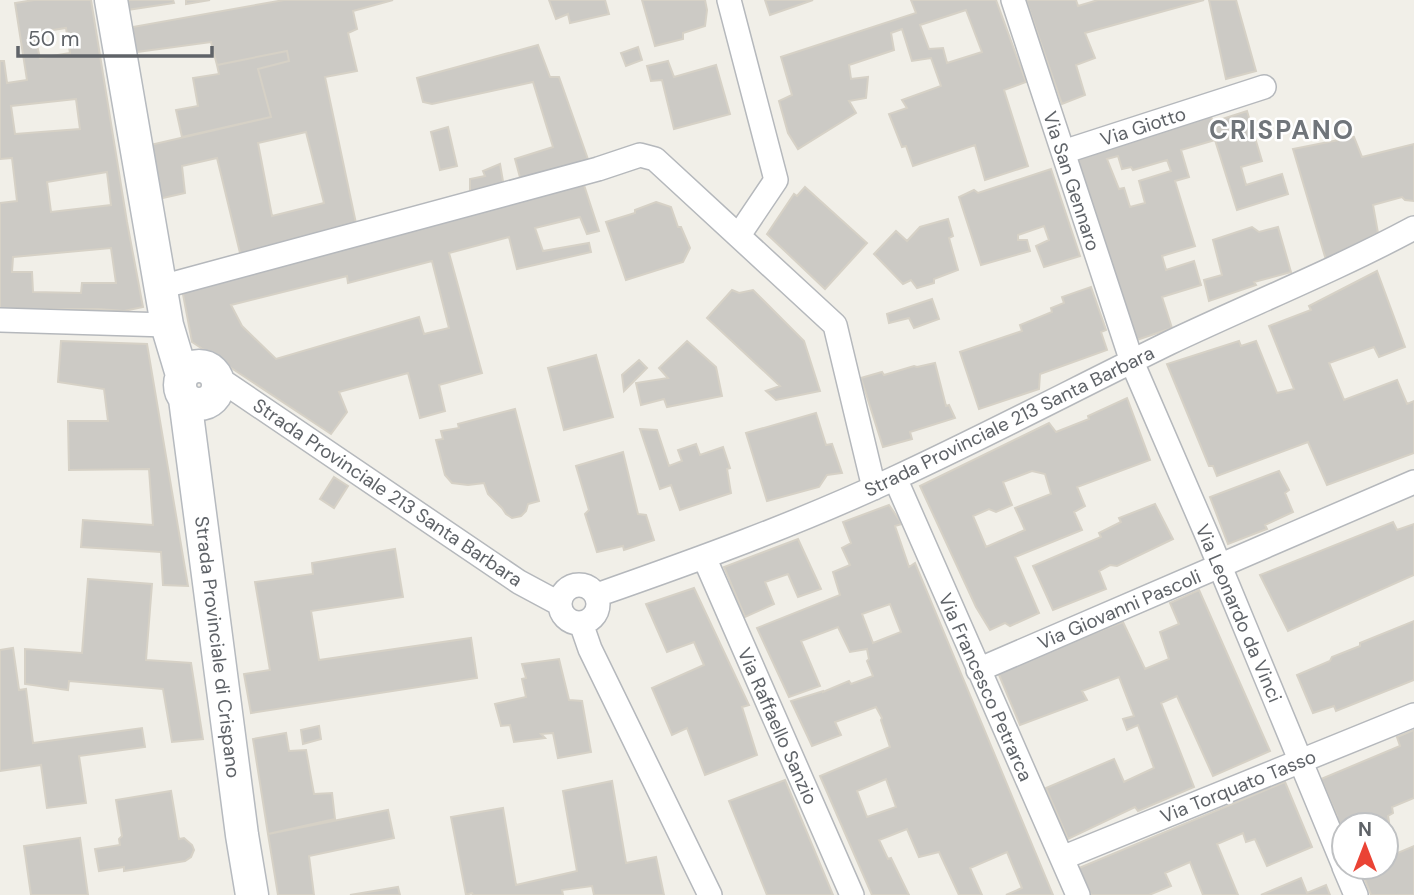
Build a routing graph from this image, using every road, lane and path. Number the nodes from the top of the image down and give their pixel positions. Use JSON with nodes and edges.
{"nodes":[{"id":1,"x":111,"y":0,"type":"edge"},
{"id":2,"x":729,"y":0,"type":"edge"},
{"id":3,"x":1013,"y":0,"type":"edge"},
{"id":4,"x":1264,"y":87,"type":"dead end"},
{"id":5,"x":1063,"y":152,"type":"junction"},
{"id":6,"x":1414,"y":228,"type":"edge"},
{"id":7,"x":739,"y":235,"type":"junction"},
{"id":8,"x":161,"y":287,"type":"junction"},
{"id":9,"x":0,"y":320,"type":"edge"},
{"id":10,"x":167,"y":325,"type":"junction"},
{"id":11,"x":1132,"y":362,"type":"junction"},
{"id":12,"x":218,"y":378,"type":"joint"},
{"id":13,"x":184,"y":387,"type":"junction"},
{"id":14,"x":895,"y":478,"type":"junction"},
{"id":15,"x":1414,"y":482,"type":"edge"},
{"id":16,"x":874,"y":488,"type":"junction"},
{"id":17,"x":705,"y":557,"type":"junction"},
{"id":18,"x":1219,"y":566,"type":"junction"},
{"id":19,"x":597,"y":595,"type":"junction"},
{"id":20,"x":559,"y":604,"type":"junction"},
{"id":21,"x":582,"y":623,"type":"junction"},
{"id":22,"x":978,"y":670,"type":"junction"},
{"id":23,"x":1414,"y":715,"type":"edge"},
{"id":24,"x":1300,"y":761,"type":"junction"},
{"id":25,"x":1330,"y":833,"type":"edge"},
{"id":26,"x":1062,"y":858,"type":"junction"},
{"id":27,"x":252,"y":895,"type":"edge"},
{"id":28,"x":710,"y":895,"type":"edge"},
{"id":29,"x":852,"y":895,"type":"edge"},
{"id":30,"x":1078,"y":895,"type":"edge"}],
"edges":[{"from":1,"to":8,"type":"street","name":"Strada Provinciale di Crispano"},
{"from":2,"to":7,"type":"street"},
{"from":3,"to":5,"type":"street","name":"Via San Gennaro"},
{"from":4,"to":5,"type":"street","name":"Via Giotto"},
{"from":5,"to":11,"type":"street","name":"Via San Gennaro"},
{"from":6,"to":11,"type":"street","name":"Strada Provinciale 213 Santa Barbara"},
{"from":7,"to":8,"type":"street"},
{"from":7,"to":16,"type":"street"},
{"from":8,"to":10,"type":"street","name":"Strada Provinciale di Crispano"},
{"from":9,"to":10,"type":"street"},
{"from":10,"to":13,"type":"street","name":"Strada Provinciale di Crispano"},
{"from":11,"to":14,"type":"street","name":"Strada Provinciale 213 Santa Barbara"},
{"from":11,"to":18,"type":"street","name":"Via Leonardo da Vinci"},
{"from":12,"to":13,"type":"street"},
{"from":12,"to":20,"type":"street","name":"Strada Provinciale 213 Santa Barbara"},
{"from":13,"to":27,"type":"street","name":"Strada Provinciale di Crispano"},
{"from":14,"to":16,"type":"street","name":"Strada Provinciale 213 Santa Barbara"},
{"from":14,"to":22,"type":"street","name":"Via Francesco Petrarca"},
{"from":15,"to":18,"type":"street","name":"Via Giovanni Pascoli"},
{"from":16,"to":17,"type":"street","name":"Strada Provinciale 213 Santa Barbara"},
{"from":17,"to":19,"type":"street","name":"Strada Provinciale 213 Santa Barbara"},
{"from":17,"to":29,"type":"street","name":"Via Raffaello Sanzio"},
{"from":18,"to":22,"type":"street","name":"Via Giovanni Pascoli"},
{"from":18,"to":24,"type":"street","name":"Via Leonardo da Vinci"},
{"from":19,"to":20,"type":"street"},
{"from":19,"to":21,"type":"street"},
{"from":20,"to":21,"type":"street","name":"Strada Provinciale 213 Santa Barbara"},
{"from":21,"to":28,"type":"street"},
{"from":22,"to":26,"type":"street","name":"Via Francesco Petrarca"},
{"from":23,"to":24,"type":"street","name":"Via Torquato Tasso"},
{"from":24,"to":25,"type":"street","name":"Via Leonardo da Vinci"},
{"from":24,"to":26,"type":"street","name":"Via Torquato Tasso"},
{"from":26,"to":30,"type":"street","name":"Via Francesco Petrarca"}]}
